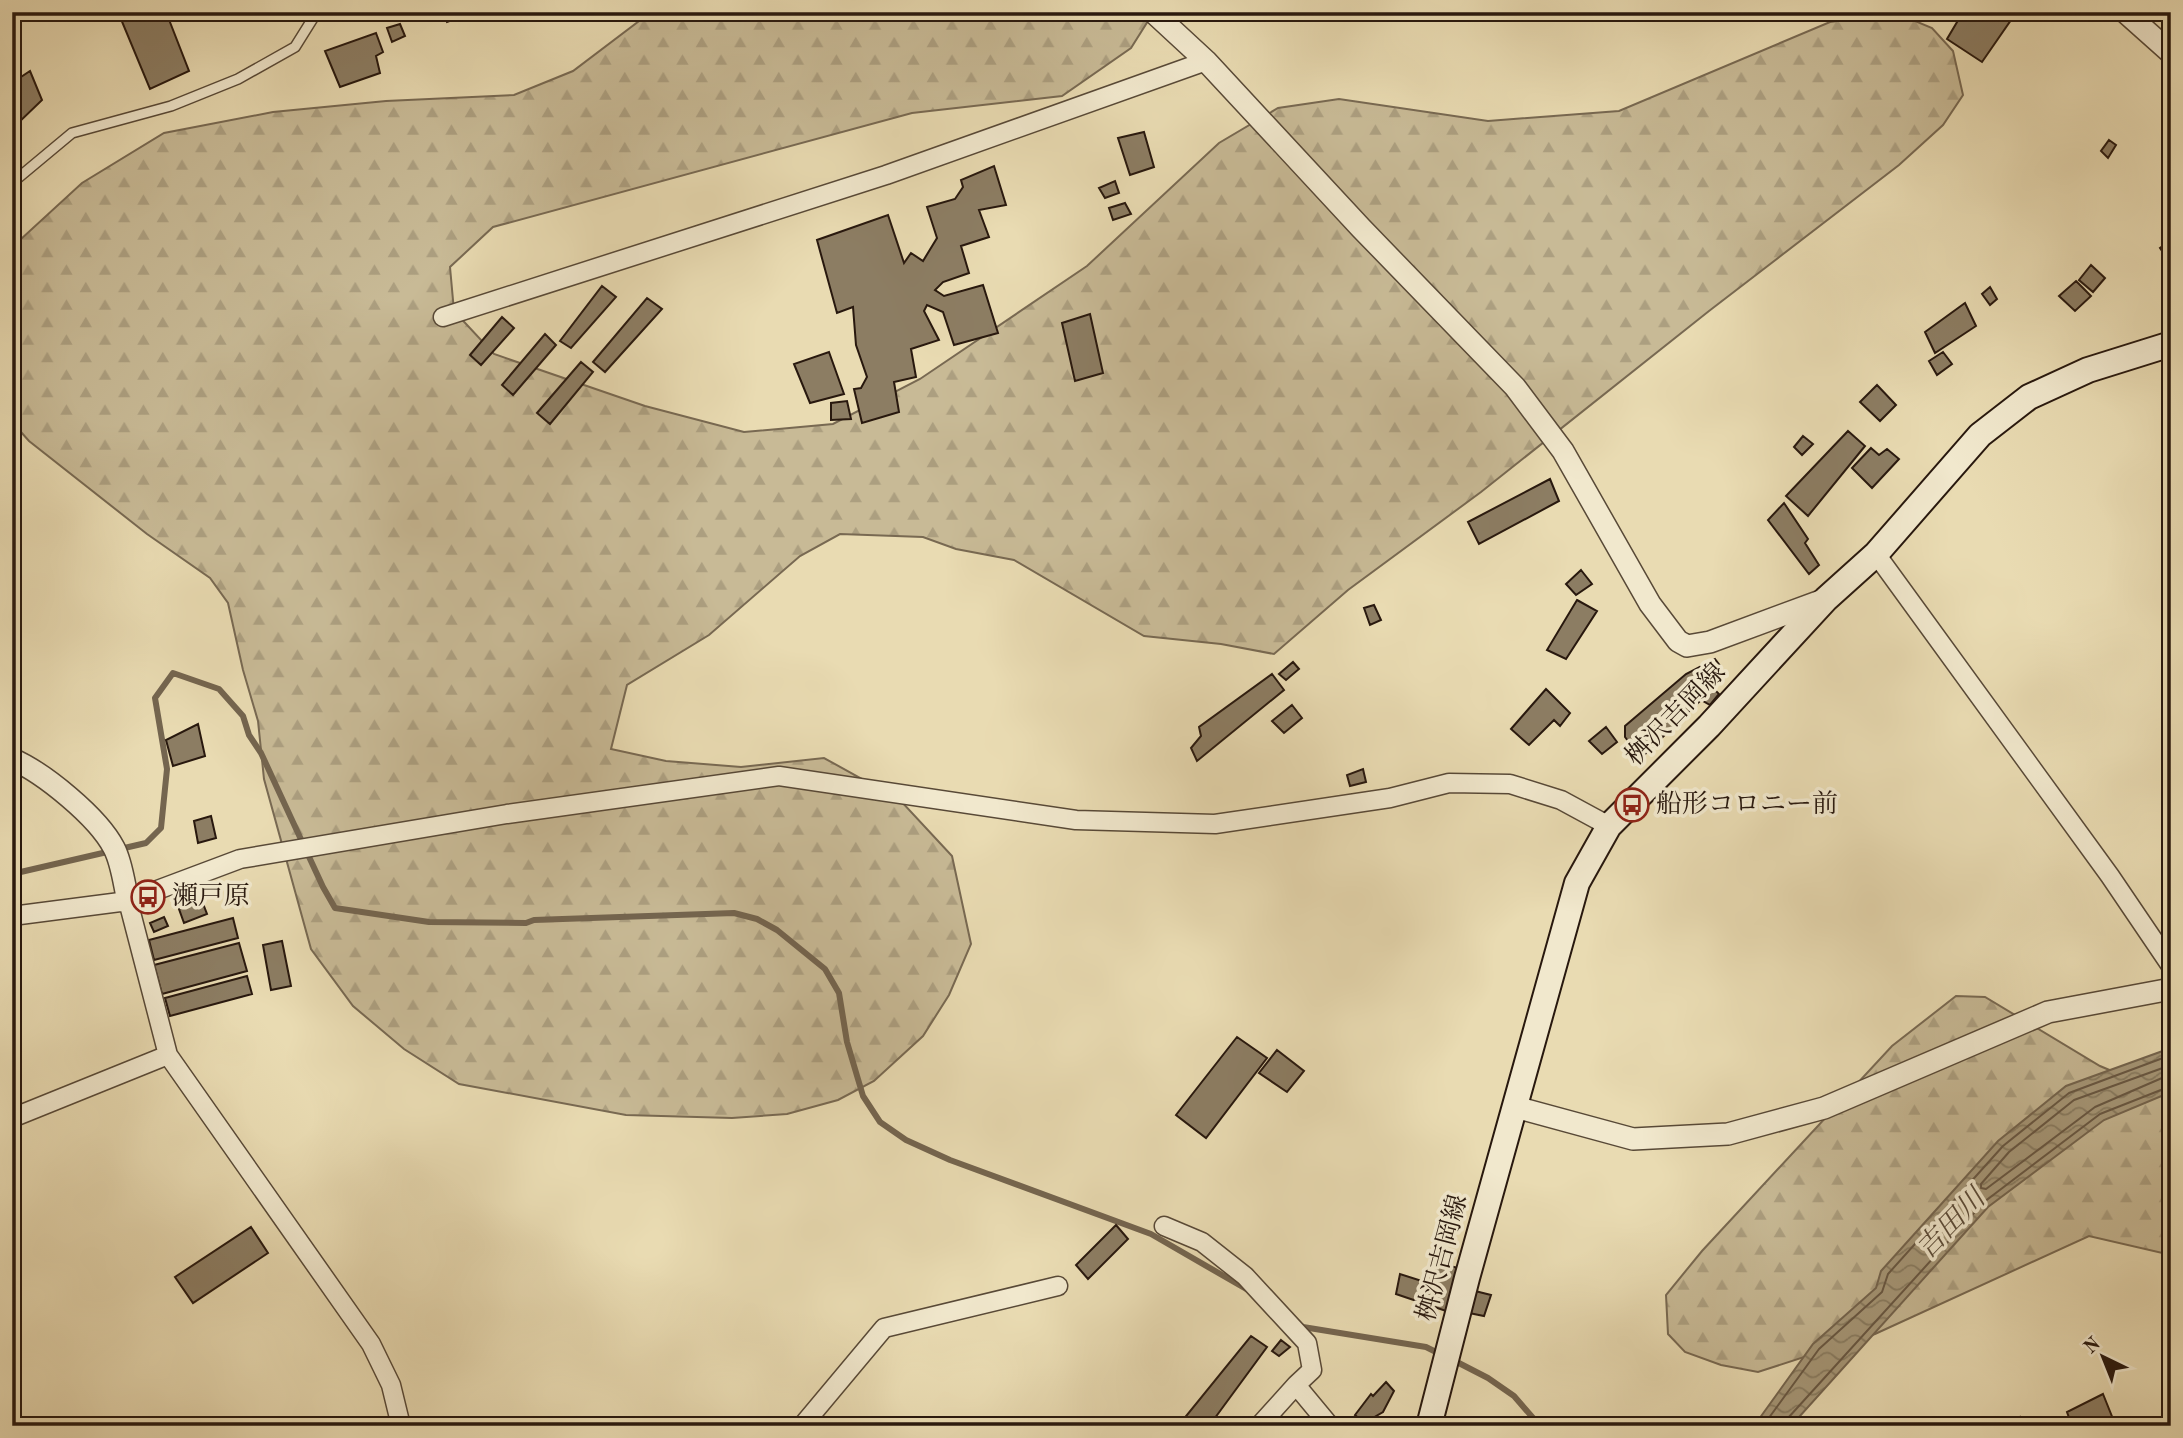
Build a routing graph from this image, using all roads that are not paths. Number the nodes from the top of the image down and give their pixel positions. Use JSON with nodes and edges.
{"nodes":[{"id":1,"x":320,"y":12,"type":"edge"},
{"id":2,"x":1153,"y":12,"type":"edge"},
{"id":3,"x":2125,"y":12,"type":"edge"},
{"id":4,"x":2171,"y":53,"type":"edge"},
{"id":5,"x":1206,"y":61,"type":"junction"},
{"id":6,"x":12,"y":183,"type":"edge"},
{"id":7,"x":443,"y":317,"type":"dead end"},
{"id":8,"x":2171,"y":344,"type":"edge"},
{"id":9,"x":1876,"y":554,"type":"junction"},
{"id":10,"x":1826,"y":598,"type":"junction"},
{"id":11,"x":12,"y":759,"type":"edge"},
{"id":12,"x":1609,"y":825,"type":"junction"},
{"id":13,"x":128,"y":901,"type":"junction"},
{"id":14,"x":12,"y":916,"type":"edge"},
{"id":15,"x":2171,"y":966,"type":"edge"},
{"id":16,"x":2171,"y":989,"type":"edge"},
{"id":17,"x":168,"y":1055,"type":"junction"},
{"id":18,"x":1515,"y":1107,"type":"junction"},
{"id":19,"x":12,"y":1118,"type":"edge"},
{"id":20,"x":1164,"y":1226,"type":"dead end"},
{"id":21,"x":1058,"y":1286,"type":"dead end"},
{"id":22,"x":1296,"y":1385,"type":"junction"},
{"id":23,"x":401,"y":1426,"type":"edge"},
{"id":24,"x":802,"y":1426,"type":"edge"},
{"id":25,"x":1259,"y":1426,"type":"edge"},
{"id":26,"x":1330,"y":1426,"type":"edge"},
{"id":27,"x":1429,"y":1426,"type":"edge"}],
"edges":[{"from":1,"to":6,"type":"lane"},
{"from":2,"to":5,"type":"street"},
{"from":3,"to":4,"type":"street"},
{"from":5,"to":7,"type":"street"},
{"from":5,"to":10,"type":"street"},
{"from":8,"to":9,"type":"main road","name":"桝沢吉岡線"},
{"from":9,"to":10,"type":"main road","name":"桝沢吉岡線"},
{"from":9,"to":15,"type":"street"},
{"from":10,"to":12,"type":"main road","name":"桝沢吉岡線"},
{"from":11,"to":13,"type":"street"},
{"from":12,"to":13,"type":"street"},
{"from":12,"to":18,"type":"main road","name":"桝沢吉岡線"},
{"from":13,"to":14,"type":"street"},
{"from":13,"to":17,"type":"street"},
{"from":16,"to":18,"type":"street"},
{"from":17,"to":19,"type":"street"},
{"from":17,"to":23,"type":"street"},
{"from":18,"to":27,"type":"main road","name":"桝沢吉岡線"},
{"from":20,"to":22,"type":"street"},
{"from":21,"to":24,"type":"street"},
{"from":22,"to":25,"type":"street"},
{"from":22,"to":26,"type":"street"}]}
